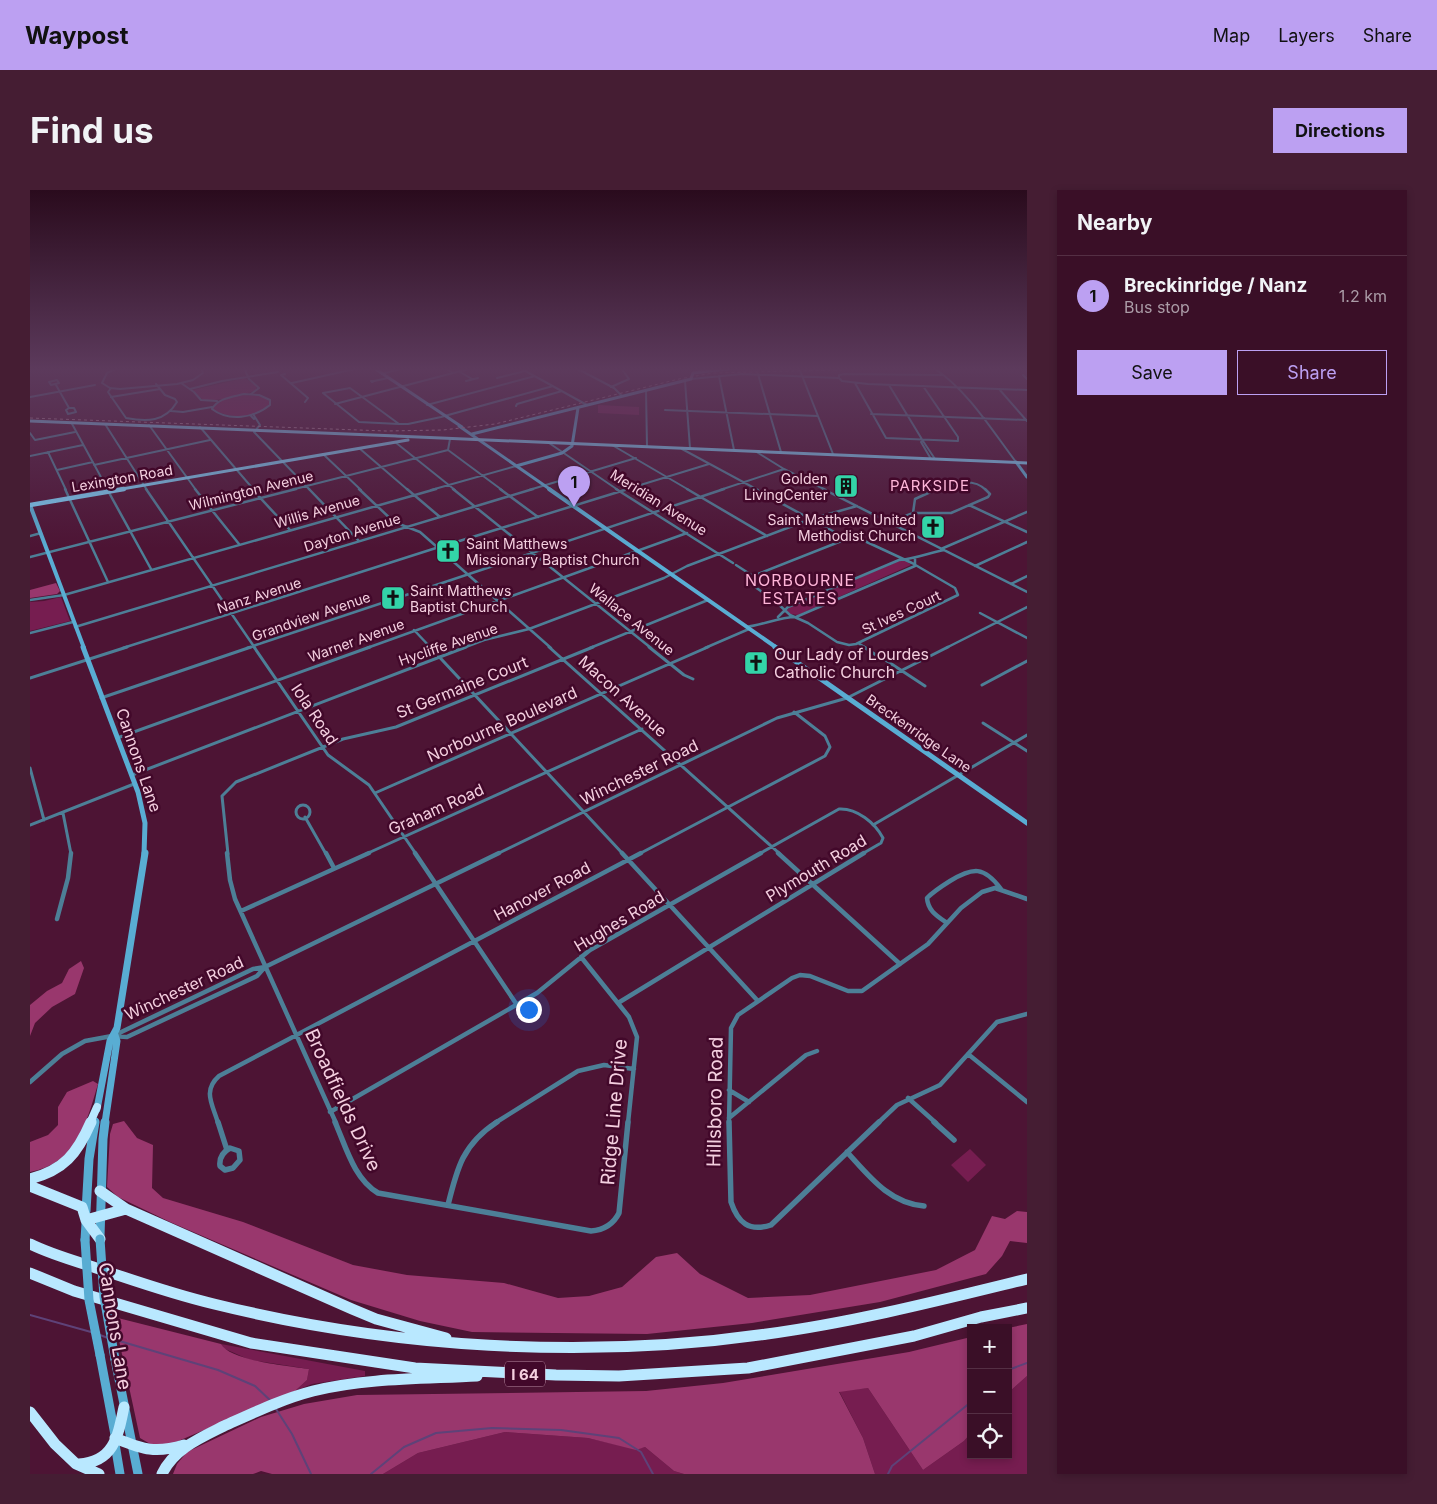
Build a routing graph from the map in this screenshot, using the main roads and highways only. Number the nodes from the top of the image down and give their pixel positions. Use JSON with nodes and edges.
{"nodes":[{"id":1,"x":198,"y":428,"type":"edge"},
{"id":2,"x":462,"y":428,"type":"edge"},
{"id":3,"x":497,"y":428,"type":"edge"},
{"id":4,"x":575,"y":428,"type":"edge"},
{"id":5,"x":470,"y":433,"type":"junction"},
{"id":6,"x":395,"y":436,"type":"junction"},
{"id":7,"x":404,"y":438,"type":"junction"},
{"id":8,"x":418,"y":438,"type":"junction"},
{"id":9,"x":451,"y":438,"type":"junction"},
{"id":10,"x":460,"y":438,"type":"junction"},
{"id":11,"x":478,"y":439,"type":"junction"},
{"id":12,"x":395,"y":442,"type":"junction"},
{"id":13,"x":572,"y":444,"type":"junction"},
{"id":14,"x":1016,"y":462,"type":"junction"},
{"id":15,"x":1027,"y":463,"type":"edge"},
{"id":16,"x":516,"y":466,"type":"junction"},
{"id":17,"x":1027,"y":477,"type":"edge"},
{"id":18,"x":30,"y":505,"type":"edge"},
{"id":19,"x":1026,"y":820,"type":"edge"},
{"id":20,"x":115,"y":1035,"type":"junction"},
{"id":21,"x":107,"y":1103,"type":"junction"},
{"id":22,"x":98,"y":1106,"type":"junction"},
{"id":23,"x":30,"y":1179,"type":"edge"},
{"id":24,"x":30,"y":1186,"type":"edge"},
{"id":25,"x":100,"y":1191,"type":"junction"},
{"id":26,"x":126,"y":1209,"type":"junction"},
{"id":27,"x":100,"y":1216,"type":"junction"},
{"id":28,"x":86,"y":1220,"type":"junction"},
{"id":29,"x":100,"y":1239,"type":"junction"},
{"id":30,"x":30,"y":1244,"type":"edge"},
{"id":31,"x":30,"y":1273,"type":"edge"},
{"id":32,"x":1027,"y":1279,"type":"edge"},
{"id":33,"x":1027,"y":1308,"type":"edge"},
{"id":34,"x":461,"y":1342,"type":"junction"},
{"id":35,"x":516,"y":1374,"type":"junction"},
{"id":36,"x":124,"y":1407,"type":"junction"},
{"id":37,"x":30,"y":1412,"type":"edge"},
{"id":38,"x":115,"y":1438,"type":"junction"},
{"id":39,"x":190,"y":1443,"type":"junction"},
{"id":40,"x":132,"y":1445,"type":"junction"},
{"id":41,"x":76,"y":1464,"type":"junction"},
{"id":42,"x":99,"y":1474,"type":"edge"},
{"id":43,"x":120,"y":1474,"type":"edge"},
{"id":44,"x":138,"y":1474,"type":"edge"},
{"id":45,"x":162,"y":1474,"type":"edge"}],
"edges":[{"from":1,"to":6,"type":"main road"},
{"from":2,"to":5,"type":"main road","name":"Breckenridge Lane"},
{"from":3,"to":5,"type":"main road"},
{"from":4,"to":13,"type":"main road"},
{"from":5,"to":10,"type":"main road"},
{"from":5,"to":11,"type":"main road","name":"Breckenridge Lane"},
{"from":6,"to":7,"type":"main road"},
{"from":6,"to":9,"type":"main road"},
{"from":7,"to":8,"type":"main road","name":"Lexington Road"},
{"from":7,"to":12,"type":"main road","name":"Lexington Road"},
{"from":8,"to":9,"type":"main road"},
{"from":8,"to":12,"type":"main road","name":"Lexington Road"},
{"from":9,"to":10,"type":"main road"},
{"from":9,"to":11,"type":"main road"},
{"from":10,"to":11,"type":"main road"},
{"from":11,"to":13,"type":"main road"},
{"from":11,"to":13,"type":"main road"},
{"from":11,"to":16,"type":"main road","name":"Breckenridge Lane"},
{"from":12,"to":18,"type":"main road","name":"Lexington Road"},
{"from":13,"to":14,"type":"main road"},
{"from":13,"to":16,"type":"main road","name":"Willis Avenue"},
{"from":14,"to":15,"type":"main road"},
{"from":14,"to":17,"type":"main road"},
{"from":16,"to":19,"type":"main road","name":"Breckenridge Lane"},
{"from":18,"to":20,"type":"main road","name":"Cannons Lane"},
{"from":20,"to":21,"type":"main road","name":"Cannons Lane"},
{"from":20,"to":22,"type":"main road","name":"Cannons Lane"},
{"from":21,"to":22,"type":"main road"},
{"from":21,"to":25,"type":"main road","name":"Cannons Lane"},
{"from":22,"to":23,"type":"highway"},
{"from":22,"to":28,"type":"main road","name":"Cannons Lane"},
{"from":24,"to":28,"type":"highway"},
{"from":25,"to":26,"type":"highway"},
{"from":25,"to":27,"type":"main road","name":"Cannons Lane"},
{"from":26,"to":27,"type":"highway"},
{"from":26,"to":34,"type":"highway"},
{"from":27,"to":28,"type":"highway"},
{"from":27,"to":29,"type":"main road","name":"Cannons Lane"},
{"from":28,"to":29,"type":"highway"},
{"from":28,"to":38,"type":"main road","name":"Cannons Lane","bridge":true},
{"from":29,"to":36,"type":"main road","name":"Cannons Lane","bridge":true},
{"from":30,"to":34,"type":"highway","number":"I 64"},
{"from":31,"to":35,"type":"highway","number":"I 64"},
{"from":32,"to":34,"type":"highway","number":"I 64"},
{"from":33,"to":35,"type":"highway","number":"I 64"},
{"from":35,"to":39,"type":"highway"},
{"from":36,"to":38,"type":"highway"},
{"from":36,"to":40,"type":"main road","name":"Cannons Lane"},
{"from":37,"to":41,"type":"highway"},
{"from":38,"to":40,"type":"highway"},
{"from":38,"to":41,"type":"highway"},
{"from":38,"to":43,"type":"main road","name":"Cannons Lane"},
{"from":39,"to":40,"type":"highway"},
{"from":39,"to":45,"type":"highway"},
{"from":40,"to":44,"type":"main road","name":"Cannons Lane"},
{"from":41,"to":42,"type":"highway"}]}
